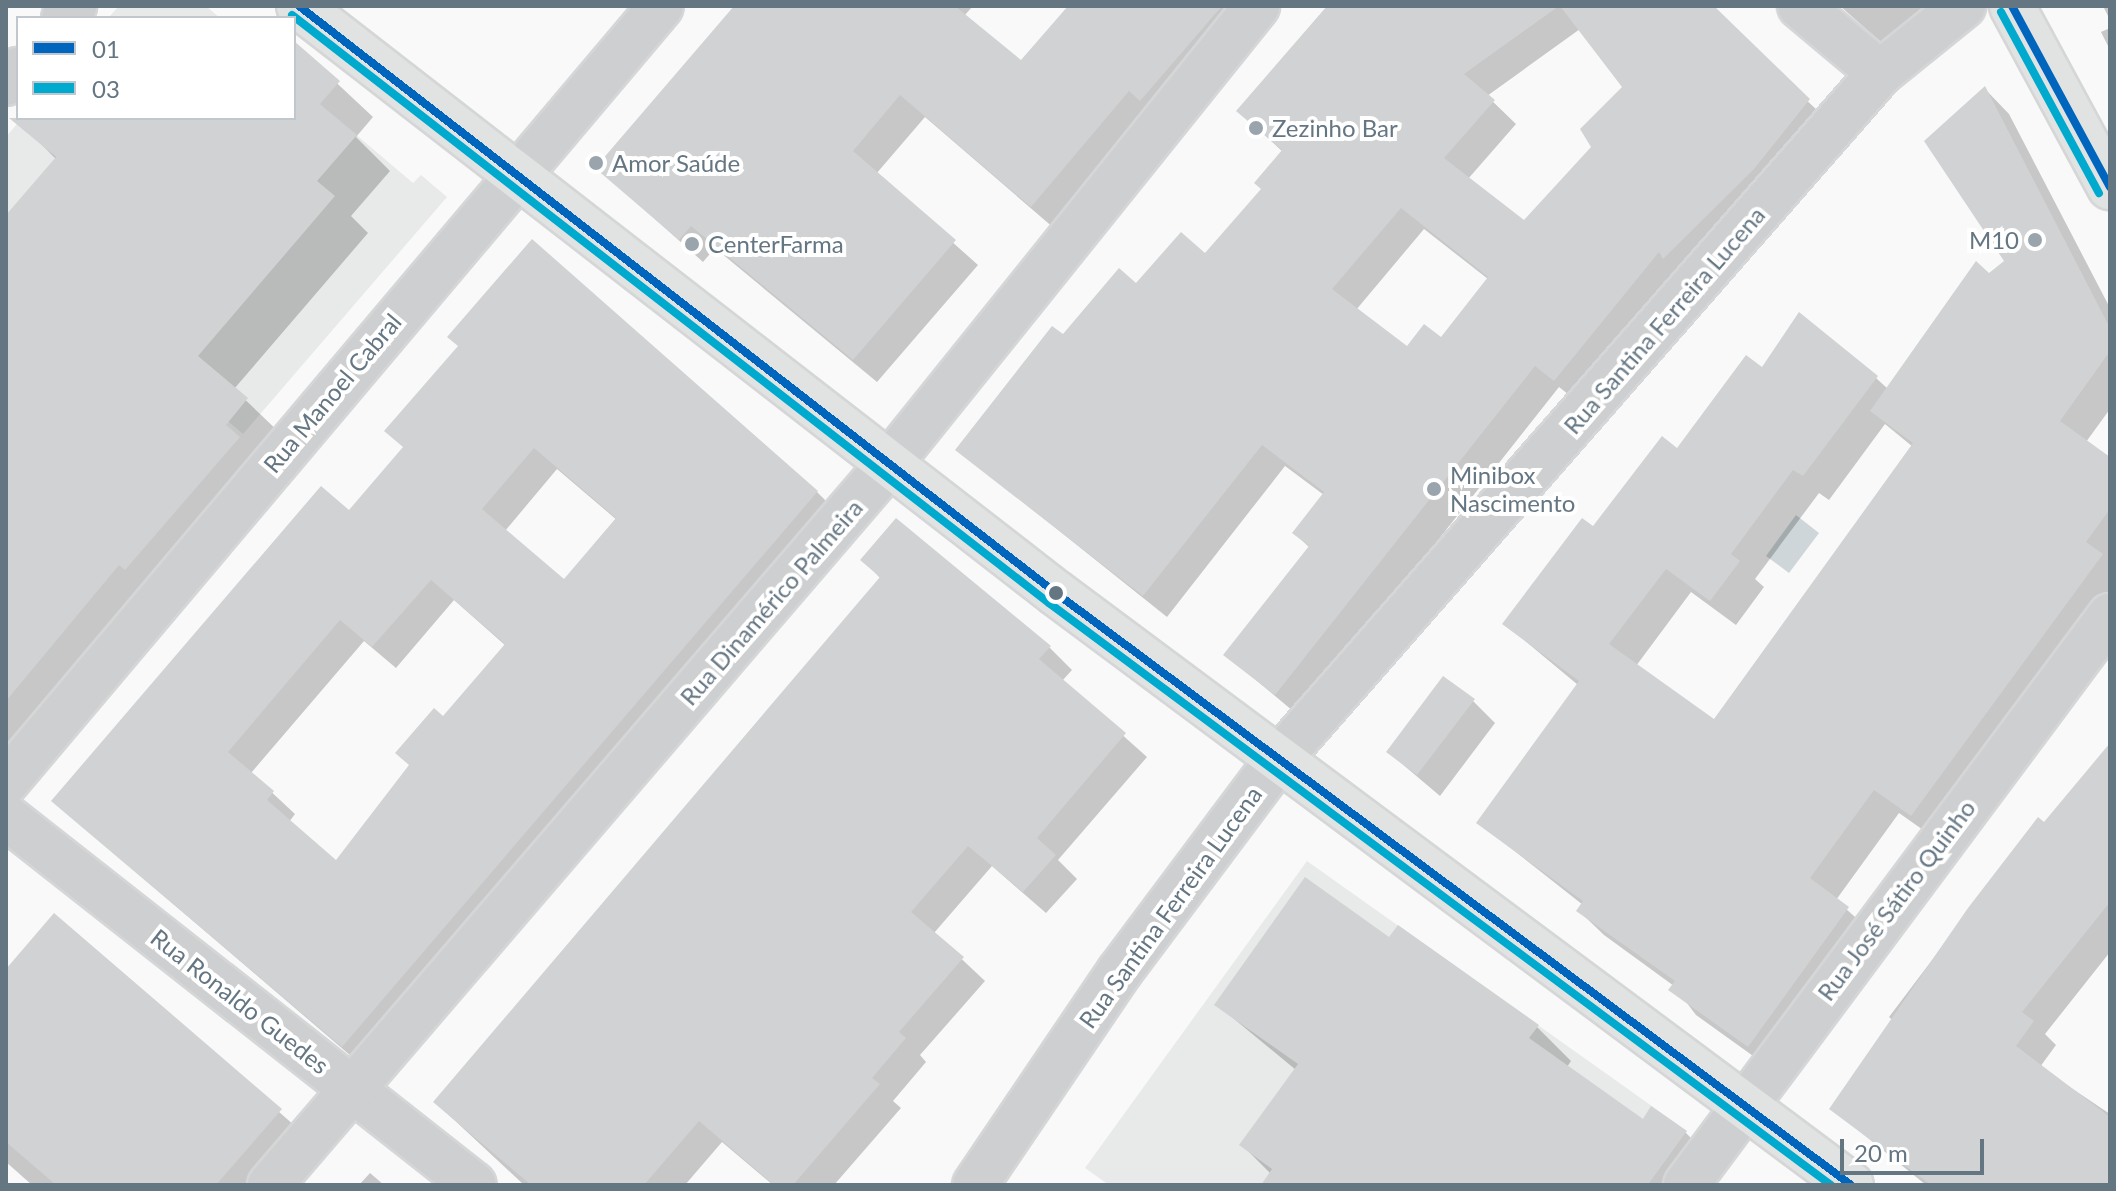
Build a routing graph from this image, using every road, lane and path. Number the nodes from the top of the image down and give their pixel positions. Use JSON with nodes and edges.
{"nodes":[{"id":1,"x":299,"y":6,"type":"edge"},
{"id":2,"x":661,"y":6,"type":"edge"},
{"id":3,"x":1257,"y":6,"type":"edge"},
{"id":4,"x":1800,"y":6,"type":"edge"},
{"id":5,"x":1963,"y":6,"type":"edge"},
{"id":6,"x":2012,"y":6,"type":"edge"},
{"id":7,"x":1880,"y":73,"type":"junction"},
{"id":8,"x":514,"y":175,"type":"junction"},
{"id":9,"x":2110,"y":187,"type":"edge"},
{"id":10,"x":889,"y":464,"type":"junction"},
{"id":11,"x":2110,"y":616,"type":"edge"},
{"id":12,"x":1278,"y":760,"type":"junction"},
{"id":13,"x":6,"y":782,"type":"edge"},
{"id":14,"x":6,"y":817,"type":"edge"},
{"id":15,"x":354,"y":1091,"type":"junction"},
{"id":16,"x":1743,"y":1103,"type":"junction"},
{"id":17,"x":270,"y":1185,"type":"edge"},
{"id":18,"x":474,"y":1185,"type":"edge"},
{"id":19,"x":975,"y":1185,"type":"edge"},
{"id":20,"x":1686,"y":1185,"type":"edge"},
{"id":21,"x":1851,"y":1185,"type":"edge"}],
"edges":[{"from":1,"to":8,"type":"main road"},
{"from":2,"to":8,"type":"street","name":"Rua Manoel Cabral"},
{"from":3,"to":10,"type":"street","name":"Rua Dinamérico Palmeira"},
{"from":4,"to":7,"type":"street"},
{"from":5,"to":7,"type":"street","name":"Rua Santina Ferreira Lucena"},
{"from":6,"to":9,"type":"main road"},
{"from":7,"to":12,"type":"street","name":"Rua Santina Ferreira Lucena"},
{"from":8,"to":10,"type":"main road"},
{"from":8,"to":13,"type":"street","name":"Rua Manoel Cabral"},
{"from":10,"to":12,"type":"main road"},
{"from":10,"to":15,"type":"street","name":"Rua Dinamérico Palmeira"},
{"from":11,"to":16,"type":"street","name":"Rua José Sátiro Quinho"},
{"from":12,"to":16,"type":"main road"},
{"from":12,"to":19,"type":"street","name":"Rua Santina Ferreira Lucena"},
{"from":14,"to":15,"type":"street","name":"Rua Ronaldo Guedes"},
{"from":15,"to":17,"type":"street","name":"Rua Dinamérico Palmeira"},
{"from":15,"to":18,"type":"street","name":"Rua Ronaldo Guedes"},
{"from":16,"to":20,"type":"street","name":"Rua José Sátiro Quinho"},
{"from":16,"to":21,"type":"main road"}]}
